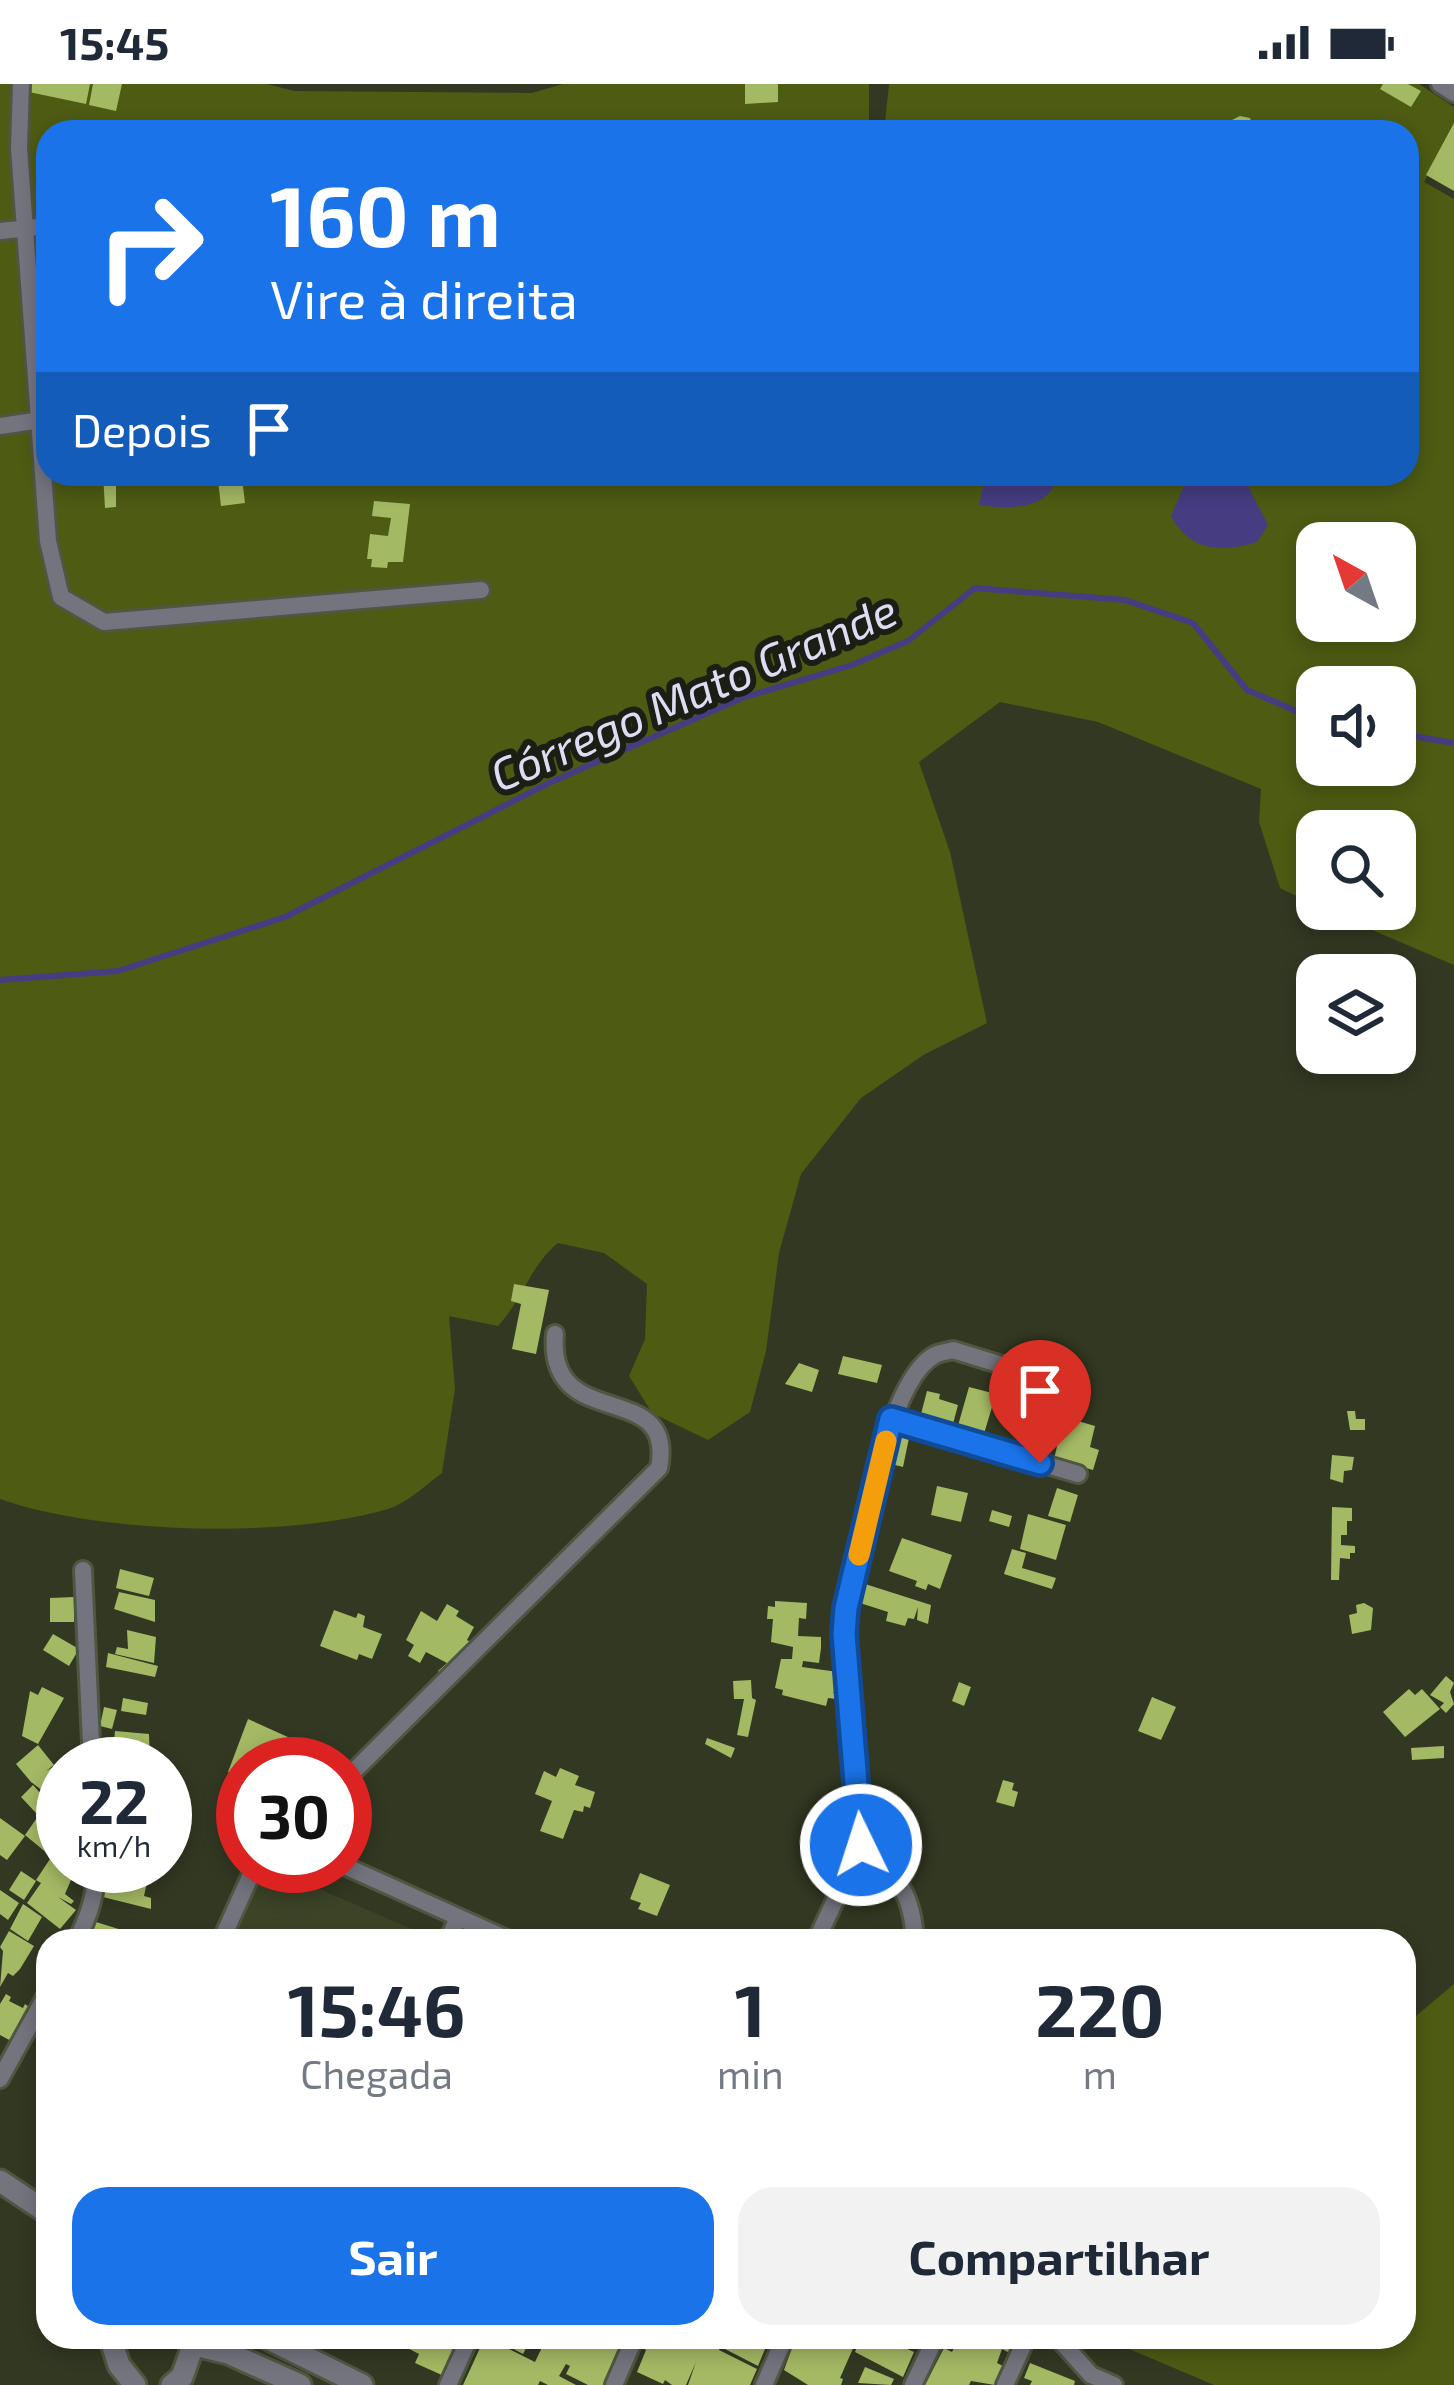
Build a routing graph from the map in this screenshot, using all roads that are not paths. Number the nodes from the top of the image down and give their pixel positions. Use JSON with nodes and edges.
{"nodes":[{"id":1,"x":21,"y":84,"type":"edge"},
{"id":2,"x":1440,"y":84,"type":"edge"},
{"id":3,"x":1454,"y":93,"type":"edge"},
{"id":4,"x":27,"y":227,"type":"junction"},
{"id":5,"x":36,"y":227,"type":"edge"},
{"id":6,"x":0,"y":231,"type":"edge"},
{"id":7,"x":36,"y":329,"type":"edge"},
{"id":8,"x":36,"y":420,"type":"edge"},
{"id":9,"x":0,"y":426,"type":"edge"},
{"id":10,"x":46,"y":486,"type":"edge"},
{"id":11,"x":482,"y":590,"type":"dead end"},
{"id":12,"x":555,"y":1334,"type":"dead end"},
{"id":13,"x":1079,"y":1389,"type":"dead end"},
{"id":14,"x":891,"y":1419,"type":"junction"},
{"id":15,"x":1078,"y":1474,"type":"dead end"},
{"id":16,"x":83,"y":1570,"type":"dead end"},
{"id":17,"x":91,"y":1737,"type":"edge"},
{"id":18,"x":372,"y":1753,"type":"edge"},
{"id":19,"x":861,"y":1845,"type":"junction"},
{"id":20,"x":372,"y":1878,"type":"edge"},
{"id":21,"x":95,"y":1893,"type":"edge"},
{"id":22,"x":243,"y":1893,"type":"edge"},
{"id":23,"x":458,"y":1917,"type":"junction"},
{"id":24,"x":83,"y":1929,"type":"edge"},
{"id":25,"x":226,"y":1929,"type":"edge"},
{"id":26,"x":453,"y":1929,"type":"edge"},
{"id":27,"x":484,"y":1929,"type":"edge"},
{"id":28,"x":821,"y":1929,"type":"edge"},
{"id":29,"x":915,"y":1929,"type":"edge"},
{"id":30,"x":36,"y":2014,"type":"edge"},
{"id":31,"x":0,"y":2079,"type":"edge"},
{"id":32,"x":0,"y":2181,"type":"edge"},
{"id":33,"x":36,"y":2205,"type":"edge"},
{"id":34,"x":114,"y":2349,"type":"edge"},
{"id":35,"x":192,"y":2349,"type":"edge"},
{"id":36,"x":217,"y":2349,"type":"edge"},
{"id":37,"x":289,"y":2349,"type":"edge"},
{"id":38,"x":464,"y":2349,"type":"edge"},
{"id":39,"x":630,"y":2349,"type":"edge"},
{"id":40,"x":780,"y":2349,"type":"edge"},
{"id":41,"x":930,"y":2349,"type":"edge"},
{"id":42,"x":1022,"y":2349,"type":"edge"},
{"id":43,"x":1066,"y":2349,"type":"edge"},
{"id":44,"x":1089,"y":2380,"type":"edge"},
{"id":45,"x":178,"y":2382,"type":"edge"},
{"id":46,"x":135,"y":2385,"type":"edge"},
{"id":47,"x":300,"y":2385,"type":"edge"},
{"id":48,"x":362,"y":2385,"type":"edge"},
{"id":49,"x":448,"y":2385,"type":"edge"},
{"id":50,"x":614,"y":2385,"type":"edge"},
{"id":51,"x":764,"y":2385,"type":"edge"},
{"id":52,"x":913,"y":2385,"type":"edge"},
{"id":53,"x":1006,"y":2385,"type":"edge"},
{"id":54,"x":1114,"y":2385,"type":"edge"}],
"edges":[{"from":1,"to":4,"type":"street"},
{"from":2,"to":3,"type":"street"},
{"from":4,"to":5,"type":"street"},
{"from":4,"to":6,"type":"street"},
{"from":4,"to":7,"type":"street"},
{"from":8,"to":9,"type":"street"},
{"from":10,"to":11,"type":"street"},
{"from":12,"to":18,"type":"street"},
{"from":13,"to":14,"type":"street"},
{"from":14,"to":15,"type":"street"},
{"from":14,"to":19,"type":"street"},
{"from":16,"to":17,"type":"street"},
{"from":19,"to":28,"type":"street"},
{"from":19,"to":29,"type":"street"},
{"from":20,"to":23,"type":"street"},
{"from":21,"to":24,"type":"street"},
{"from":22,"to":25,"type":"street"},
{"from":23,"to":26,"type":"street"},
{"from":23,"to":27,"type":"street"},
{"from":30,"to":31,"type":"street"},
{"from":32,"to":33,"type":"street"},
{"from":34,"to":46,"type":"street"},
{"from":35,"to":45,"type":"street"},
{"from":36,"to":47,"type":"street"},
{"from":37,"to":48,"type":"street"},
{"from":38,"to":49,"type":"street"},
{"from":39,"to":50,"type":"street"},
{"from":40,"to":51,"type":"street"},
{"from":41,"to":52,"type":"street"},
{"from":42,"to":53,"type":"street"},
{"from":43,"to":44,"type":"street"},
{"from":44,"to":54,"type":"street"}]}
